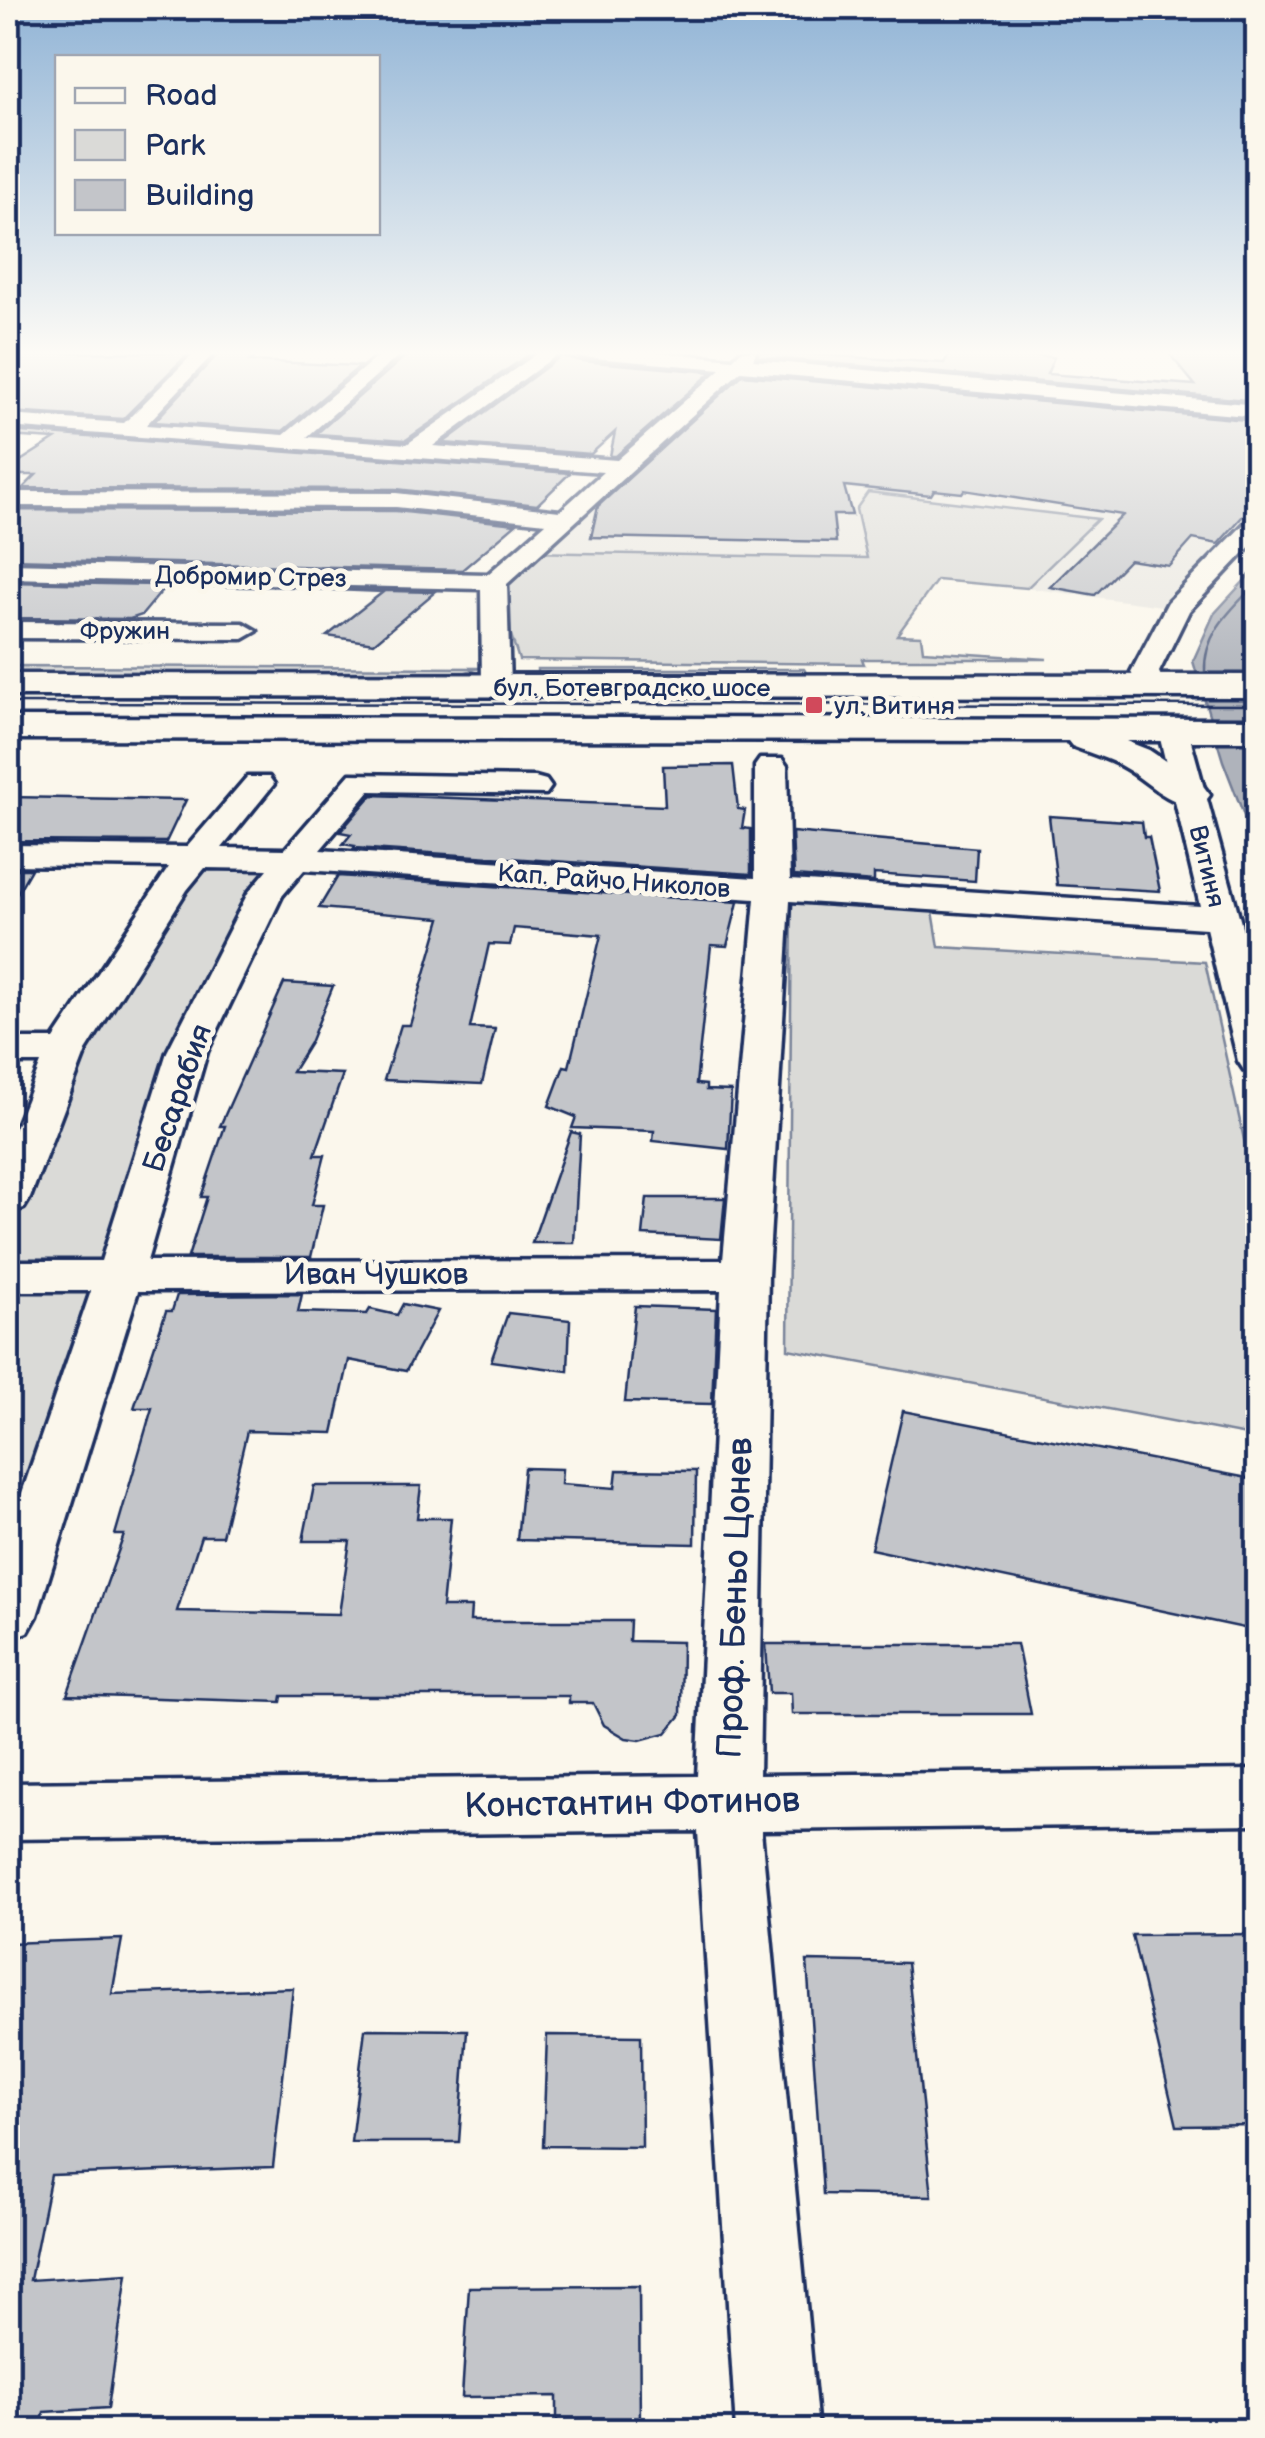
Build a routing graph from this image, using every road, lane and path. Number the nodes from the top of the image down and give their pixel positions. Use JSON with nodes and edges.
{"nodes":[{"id":1,"x":593,"y":465,"type":"edge"},
{"id":2,"x":624,"y":465,"type":"edge"},
{"id":3,"x":622,"y":467,"type":"junction"},
{"id":4,"x":8,"y":498,"type":"edge"},
{"id":5,"x":52,"y":498,"type":"junction"},
{"id":6,"x":563,"y":518,"type":"junction"},
{"id":7,"x":1258,"y":524,"type":"edge"},
{"id":8,"x":19,"y":540,"type":"edge"},
{"id":9,"x":8,"y":571,"type":"edge"},
{"id":10,"x":494,"y":582,"type":"junction"},
{"id":11,"x":8,"y":630,"type":"edge"},
{"id":12,"x":243,"y":631,"type":"dead end"},
{"id":13,"x":8,"y":686,"type":"edge"},
{"id":14,"x":1151,"y":686,"type":"junction"},
{"id":15,"x":1258,"y":686,"type":"edge"},
{"id":16,"x":496,"y":687,"type":"junction"},
{"id":17,"x":8,"y":728,"type":"edge"},
{"id":18,"x":1063,"y":730,"type":"junction"},
{"id":19,"x":1173,"y":730,"type":"junction"},
{"id":20,"x":1258,"y":730,"type":"edge"},
{"id":21,"x":771,"y":766,"type":"dead end"},
{"id":22,"x":258,"y":784,"type":"dead end"},
{"id":23,"x":535,"y":787,"type":"dead end"},
{"id":24,"x":1190,"y":794,"type":"junction"},
{"id":25,"x":8,"y":854,"type":"edge"},
{"id":26,"x":197,"y":856,"type":"junction"},
{"id":27,"x":293,"y":859,"type":"junction"},
{"id":28,"x":774,"y":891,"type":"junction"},
{"id":29,"x":1220,"y":918,"type":"junction"},
{"id":30,"x":8,"y":1051,"type":"edge"},
{"id":31,"x":66,"y":1051,"type":"junction"},
{"id":32,"x":1258,"y":1061,"type":"edge"},
{"id":33,"x":8,"y":1198,"type":"edge"},
{"id":34,"x":120,"y":1274,"type":"junction"},
{"id":35,"x":746,"y":1275,"type":"junction"},
{"id":36,"x":8,"y":1276,"type":"edge"},
{"id":37,"x":8,"y":1616,"type":"edge"},
{"id":38,"x":1258,"y":1798,"type":"edge"},
{"id":39,"x":727,"y":1800,"type":"junction"},
{"id":40,"x":8,"y":1811,"type":"edge"},
{"id":41,"x":776,"y":2430,"type":"edge"}],
"edges":[{"from":1,"to":3,"type":"street"},
{"from":2,"to":3,"type":"street"},
{"from":3,"to":6,"type":"street"},
{"from":4,"to":5,"type":"street"},
{"from":5,"to":6,"type":"street"},
{"from":5,"to":8,"type":"street"},
{"from":6,"to":10,"type":"street"},
{"from":7,"to":14,"type":"street"},
{"from":9,"to":10,"type":"street","name":"Добромир Стрез"},
{"from":10,"to":16,"type":"street"},
{"from":11,"to":12,"type":"street","name":"Фружин"},
{"from":13,"to":16,"type":"main road","name":"бул. Ботевградско шосе"},
{"from":14,"to":15,"type":"main road","name":"бул. Ботевградско шосе"},
{"from":14,"to":16,"type":"main road","name":"бул. Ботевградско шосе"},
{"from":17,"to":18,"type":"main road","name":"бул. Ботевградско шосе"},
{"from":18,"to":19,"type":"main road","name":"бул. Ботевградско шосе"},
{"from":18,"to":24,"type":"main road"},
{"from":19,"to":20,"type":"main road","name":"бул. Ботевградско шосе"},
{"from":19,"to":24,"type":"street","name":"Витиня"},
{"from":21,"to":28,"type":"street","name":"Проф. Беньо Цонев"},
{"from":22,"to":26,"type":"street"},
{"from":23,"to":27,"type":"street","name":"Бесарабия"},
{"from":24,"to":29,"type":"street","name":"Витиня"},
{"from":25,"to":26,"type":"street","name":"Кап. Райчо Николов"},
{"from":26,"to":27,"type":"street","name":"Кап. Райчо Николов"},
{"from":26,"to":31,"type":"street"},
{"from":27,"to":28,"type":"street","name":"Кап. Райчо Николов"},
{"from":27,"to":34,"type":"street","name":"Бесарабия"},
{"from":28,"to":29,"type":"street","name":"Кап. Райчо Николов"},
{"from":28,"to":35,"type":"street","name":"Проф. Беньо Цонев"},
{"from":29,"to":32,"type":"street","name":"Витиня"},
{"from":30,"to":31,"type":"street"},
{"from":31,"to":33,"type":"street"},
{"from":34,"to":35,"type":"street","name":"Иван Чушков"},
{"from":34,"to":36,"type":"street","name":"Иван Чушков"},
{"from":34,"to":37,"type":"street","name":"Бесарабия"},
{"from":35,"to":39,"type":"street","name":"Проф. Беньо Цонев"},
{"from":38,"to":39,"type":"street","name":"Константин Фотинов"},
{"from":39,"to":40,"type":"street","name":"Константин Фотинов"},
{"from":39,"to":41,"type":"street","name":"Проф. Беньо Цонев"}]}
